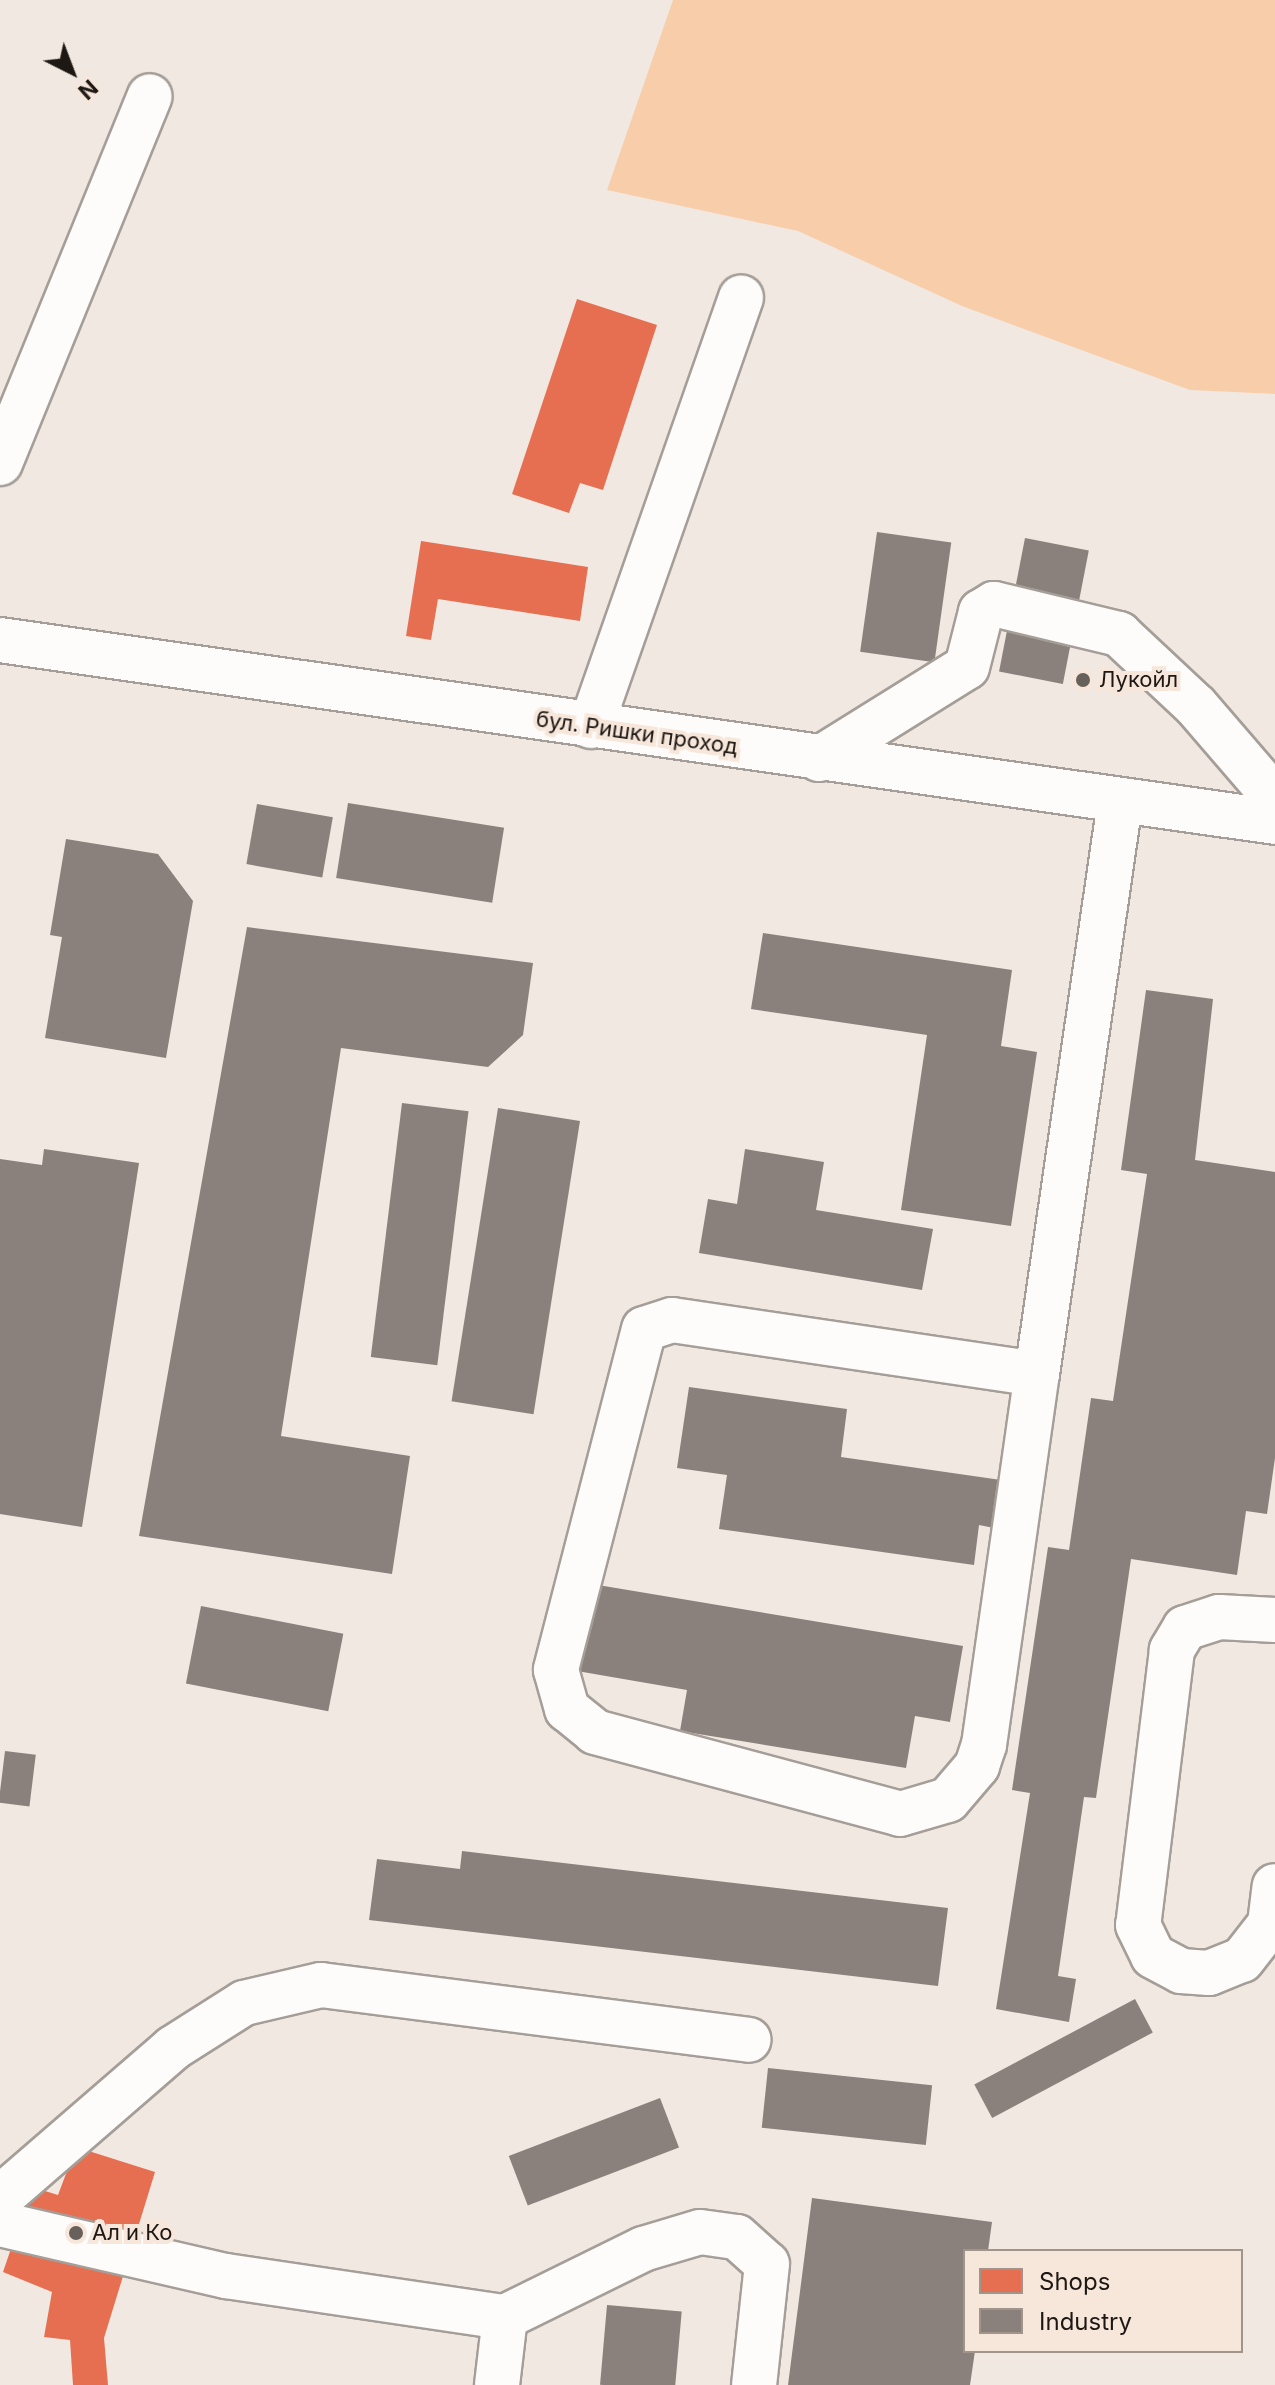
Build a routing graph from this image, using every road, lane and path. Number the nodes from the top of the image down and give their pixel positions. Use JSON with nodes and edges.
{"nodes":[{"id":1,"x":150,"y":96,"type":"dead end"},
{"id":2,"x":741,"y":297,"type":"dead end"},
{"id":3,"x":0,"y":463,"type":"edge"},
{"id":4,"x":0,"y":640,"type":"edge"},
{"id":5,"x":591,"y":726,"type":"junction"},
{"id":6,"x":819,"y":759,"type":"junction"},
{"id":7,"x":1275,"y":798,"type":"edge"},
{"id":8,"x":1120,"y":802,"type":"junction"},
{"id":9,"x":1275,"y":822,"type":"edge"},
{"id":10,"x":1037,"y":1374,"type":"junction"},
{"id":11,"x":1275,"y":1620,"type":"edge"},
{"id":12,"x":1275,"y":1886,"type":"edge"},
{"id":13,"x":748,"y":2040,"type":"dead end"},
{"id":14,"x":0,"y":2198,"type":"edge"},
{"id":15,"x":0,"y":2224,"type":"edge"},
{"id":16,"x":505,"y":2317,"type":"junction"},
{"id":17,"x":497,"y":2385,"type":"edge"},
{"id":18,"x":754,"y":2385,"type":"edge"}],
"edges":[{"from":1,"to":3,"type":"main road"},
{"from":2,"to":5,"type":"main road"},
{"from":4,"to":5,"type":"main road","name":"бул. Ришки проход"},
{"from":5,"to":6,"type":"main road","name":"бул. Ришки проход"},
{"from":6,"to":7,"type":"main road"},
{"from":6,"to":8,"type":"main road","name":"бул. Ришки проход"},
{"from":8,"to":9,"type":"main road","name":"бул. Ришки проход"},
{"from":8,"to":10,"type":"main road"},
{"from":10,"to":10,"type":"main road"},
{"from":11,"to":12,"type":"main road"},
{"from":13,"to":14,"type":"main road"},
{"from":15,"to":16,"type":"main road"},
{"from":16,"to":17,"type":"main road"},
{"from":16,"to":18,"type":"main road"}]}
